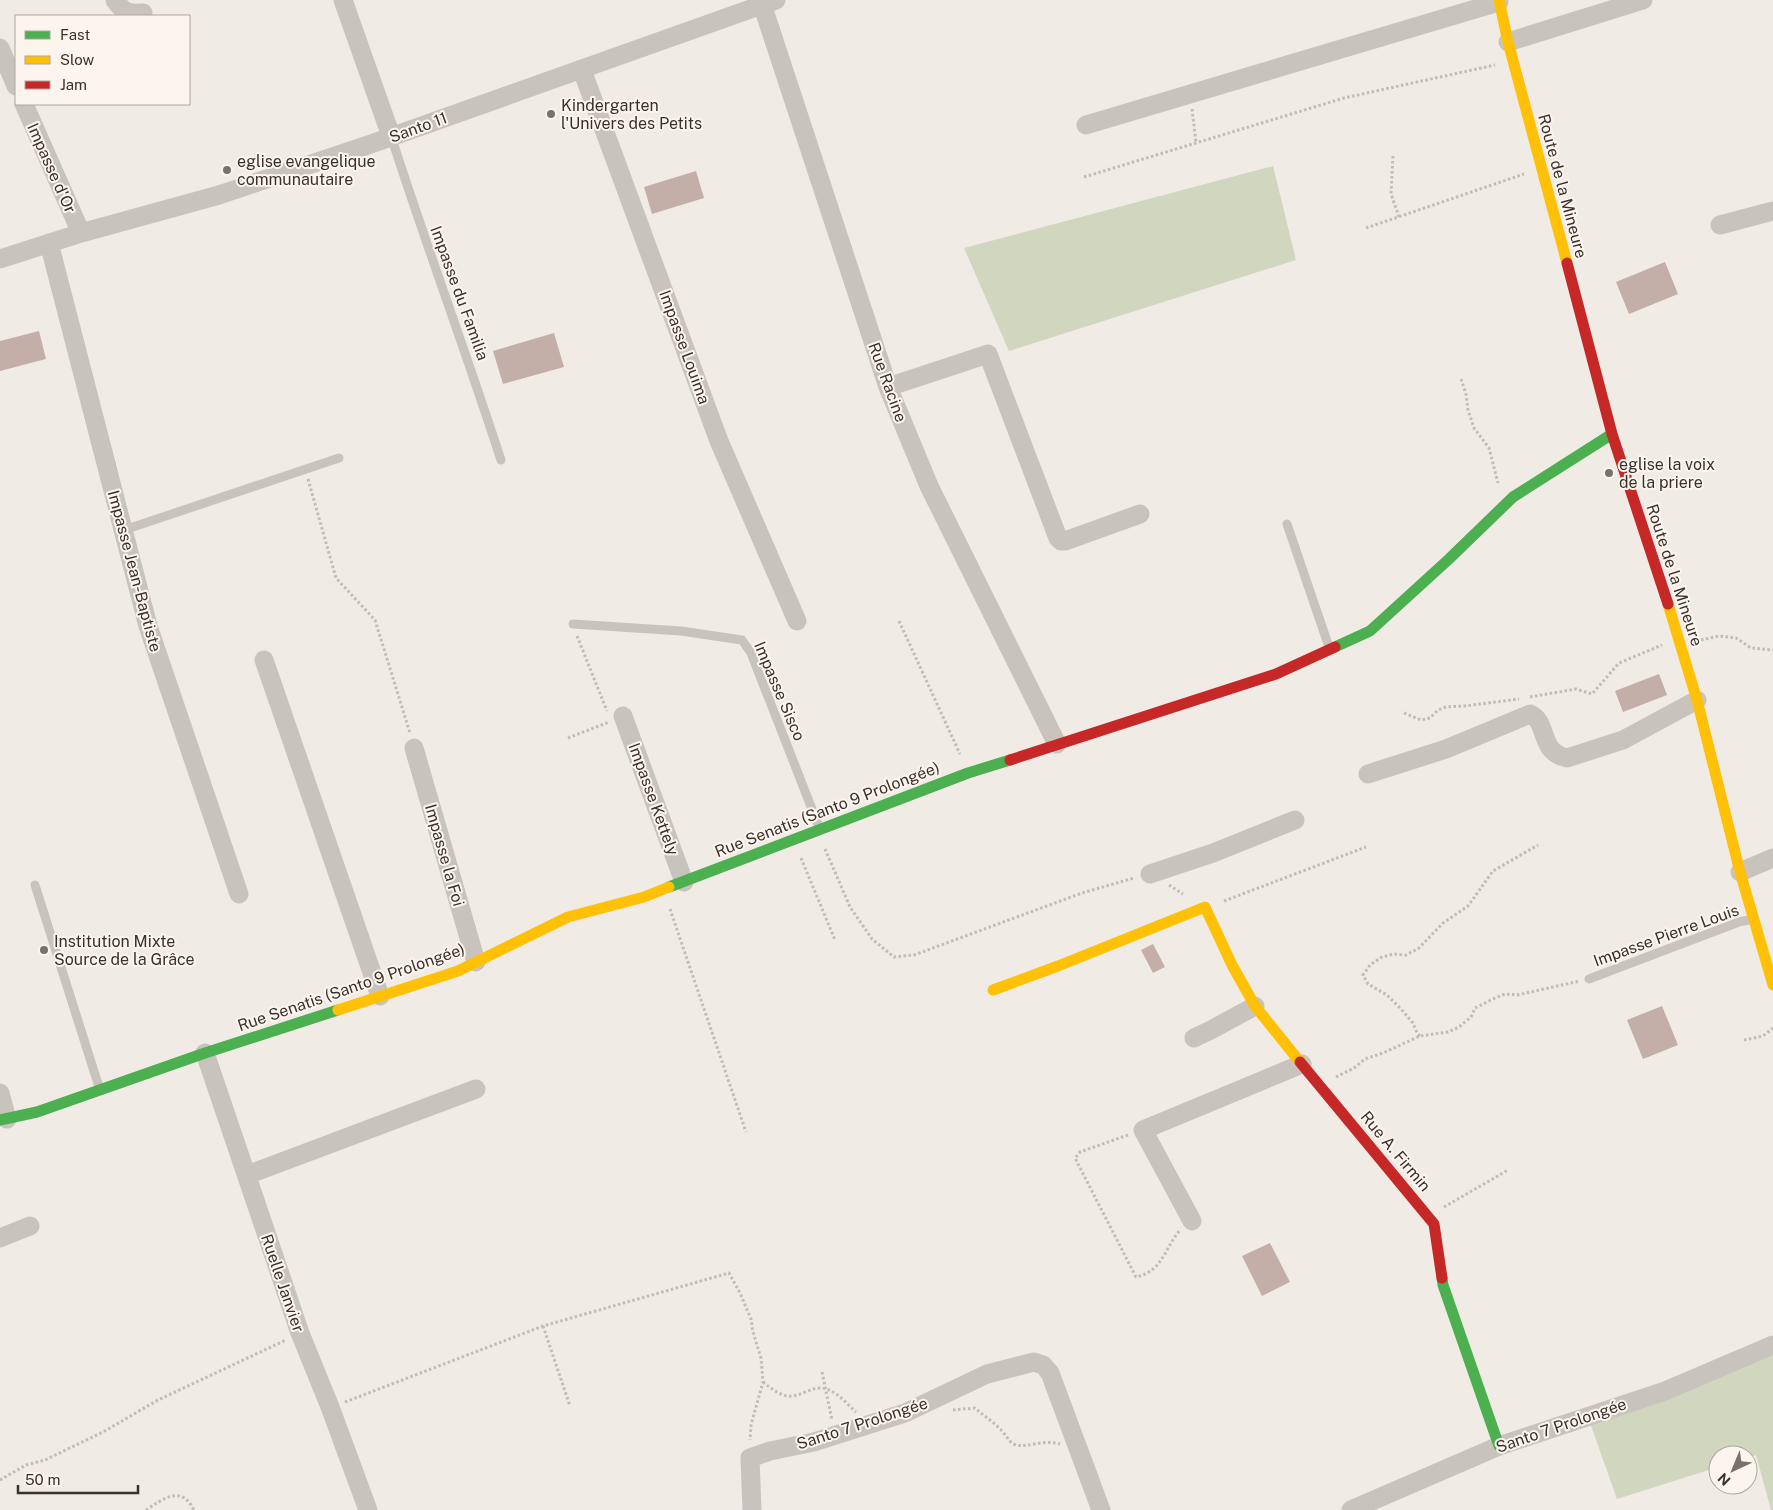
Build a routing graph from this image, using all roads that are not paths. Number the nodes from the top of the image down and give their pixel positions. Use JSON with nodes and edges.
{"nodes":[{"id":1,"x":115,"y":0,"type":"edge"},
{"id":2,"x":343,"y":0,"type":"edge"},
{"id":3,"x":1643,"y":0,"type":"edge"},
{"id":4,"x":1499,"y":1,"type":"edge"},
{"id":5,"x":769,"y":2,"type":"edge"},
{"id":6,"x":143,"y":12,"type":"dead end"},
{"id":7,"x":1508,"y":42,"type":"junction"},
{"id":8,"x":0,"y":48,"type":"edge"},
{"id":9,"x":582,"y":70,"type":"junction"},
{"id":10,"x":15,"y":84,"type":"edge"},
{"id":11,"x":24,"y":105,"type":"edge"},
{"id":12,"x":1086,"y":124,"type":"dead end"},
{"id":13,"x":391,"y":136,"type":"junction"},
{"id":14,"x":1773,"y":211,"type":"edge"},
{"id":15,"x":1720,"y":225,"type":"dead end"},
{"id":16,"x":81,"y":233,"type":"junction"},
{"id":17,"x":48,"y":243,"type":"junction"},
{"id":18,"x":0,"y":259,"type":"edge"},
{"id":19,"x":888,"y":387,"type":"junction"},
{"id":20,"x":1612,"y":434,"type":"junction"},
{"id":21,"x":339,"y":458,"type":"dead end"},
{"id":22,"x":501,"y":460,"type":"dead end"},
{"id":23,"x":1140,"y":514,"type":"dead end"},
{"id":24,"x":1287,"y":524,"type":"dead end"},
{"id":25,"x":124,"y":530,"type":"junction"},
{"id":26,"x":797,"y":620,"type":"dead end"},
{"id":27,"x":573,"y":624,"type":"road end"},
{"id":28,"x":1330,"y":649,"type":"junction"},
{"id":29,"x":264,"y":660,"type":"dead end"},
{"id":30,"x":1697,"y":700,"type":"junction"},
{"id":31,"x":617,"y":719,"type":"road end"},
{"id":32,"x":1057,"y":744,"type":"junction"},
{"id":33,"x":414,"y":748,"type":"road end"},
{"id":34,"x":1368,"y":774,"type":"dead end"},
{"id":35,"x":1295,"y":820,"type":"dead end"},
{"id":36,"x":818,"y":830,"type":"junction"},
{"id":37,"x":1773,"y":858,"type":"edge"},
{"id":38,"x":1740,"y":872,"type":"junction"},
{"id":39,"x":1150,"y":874,"type":"road end"},
{"id":40,"x":684,"y":882,"type":"junction"},
{"id":41,"x":35,"y":885,"type":"dead end"},
{"id":42,"x":238,"y":894,"type":"dead end"},
{"id":43,"x":1753,"y":919,"type":"junction"},
{"id":44,"x":476,"y":962,"type":"junction"},
{"id":45,"x":1589,"y":979,"type":"road end"},
{"id":46,"x":1773,"y":985,"type":"edge"},
{"id":47,"x":993,"y":990,"type":"dead end"},
{"id":48,"x":380,"y":996,"type":"junction"},
{"id":49,"x":1255,"y":1006,"type":"junction"},
{"id":50,"x":1194,"y":1038,"type":"dead end"},
{"id":51,"x":205,"y":1053,"type":"junction"},
{"id":52,"x":1302,"y":1064,"type":"junction"},
{"id":53,"x":476,"y":1089,"type":"dead end"},
{"id":54,"x":100,"y":1090,"type":"junction"},
{"id":55,"x":0,"y":1093,"type":"edge"},
{"id":56,"x":4,"y":1120,"type":"edge"},
{"id":57,"x":247,"y":1175,"type":"junction"},
{"id":58,"x":1192,"y":1221,"type":"road end"},
{"id":59,"x":30,"y":1226,"type":"dead end"},
{"id":60,"x":0,"y":1238,"type":"edge"},
{"id":61,"x":1773,"y":1345,"type":"edge"},
{"id":62,"x":1499,"y":1446,"type":"junction"},
{"id":63,"x":368,"y":1510,"type":"edge"},
{"id":64,"x":752,"y":1510,"type":"edge"},
{"id":65,"x":1101,"y":1510,"type":"edge"},
{"id":66,"x":1351,"y":1510,"type":"edge"}],
"edges":[{"from":1,"to":6,"type":"street"},
{"from":2,"to":13,"type":"street"},
{"from":3,"to":7,"type":"street"},
{"from":4,"to":7,"type":"street","name":"Route de la Mineure"},
{"from":4,"to":12,"type":"street"},
{"from":5,"to":9,"type":"street","name":"Santo 11"},
{"from":5,"to":19,"type":"street","name":"Rue Racine"},
{"from":7,"to":20,"type":"street","name":"Route de la Mineure"},
{"from":8,"to":10,"type":"street"},
{"from":9,"to":13,"type":"street","name":"Santo 11"},
{"from":9,"to":26,"type":"street","name":"Impasse Louima"},
{"from":11,"to":16,"type":"street","name":"Impasse d'Or"},
{"from":13,"to":16,"type":"street","name":"Santo 11"},
{"from":13,"to":22,"type":"lane","name":"Impasse du Familia"},
{"from":14,"to":15,"type":"street"},
{"from":16,"to":17,"type":"street","name":"Santo 11"},
{"from":17,"to":18,"type":"street","name":"Santo 11"},
{"from":17,"to":25,"type":"street","name":"Impasse Jean-Baptiste"},
{"from":19,"to":23,"type":"street"},
{"from":19,"to":32,"type":"street","name":"Rue Racine"},
{"from":20,"to":28,"type":"street","name":"Rue Senatis (Santo 9 Prolongée)"},
{"from":20,"to":30,"type":"street","name":"Route de la Mineure"},
{"from":21,"to":25,"type":"lane"},
{"from":24,"to":28,"type":"lane"},
{"from":25,"to":42,"type":"street","name":"Impasse Jean-Baptiste"},
{"from":27,"to":36,"type":"lane","name":"Impasse Sisco"},
{"from":28,"to":32,"type":"street","name":"Rue Senatis (Santo 9 Prolongée)"},
{"from":29,"to":48,"type":"street"},
{"from":30,"to":34,"type":"street"},
{"from":30,"to":38,"type":"street","name":"Route de la Mineure"},
{"from":31,"to":40,"type":"street","name":"Impasse Kettely"},
{"from":32,"to":36,"type":"street","name":"Rue Senatis (Santo 9 Prolongée)"},
{"from":33,"to":44,"type":"street","name":"Impasse la Foi"},
{"from":35,"to":39,"type":"street"},
{"from":36,"to":40,"type":"street","name":"Rue Senatis (Santo 9 Prolongée)"},
{"from":37,"to":38,"type":"street"},
{"from":38,"to":43,"type":"street","name":"Route de la Mineure"},
{"from":40,"to":44,"type":"street","name":"Rue Senatis (Santo 9 Prolongée)"},
{"from":41,"to":54,"type":"lane"},
{"from":43,"to":45,"type":"lane","name":"Impasse Pierre Louis"},
{"from":43,"to":46,"type":"street","name":"Route de la Mineure"},
{"from":44,"to":48,"type":"street","name":"Rue Senatis (Santo 9 Prolongée)"},
{"from":47,"to":49,"type":"street","name":"Rue A. Firmin"},
{"from":48,"to":51,"type":"street","name":"Rue Senatis (Santo 9 Prolongée)"},
{"from":49,"to":50,"type":"street"},
{"from":49,"to":52,"type":"street","name":"Rue A. Firmin"},
{"from":51,"to":54,"type":"street","name":"Rue Senatis (Santo 9 Prolongée)"},
{"from":51,"to":57,"type":"street","name":"Ruelle Janvier"},
{"from":52,"to":58,"type":"street"},
{"from":52,"to":62,"type":"street","name":"Rue A. Firmin"},
{"from":53,"to":57,"type":"street"},
{"from":54,"to":56,"type":"street","name":"Rue Senatis (Santo 9 Prolongée)"},
{"from":55,"to":56,"type":"street"},
{"from":57,"to":63,"type":"street","name":"Ruelle Janvier"},
{"from":59,"to":60,"type":"street"},
{"from":61,"to":62,"type":"street","name":"Santo 7 Prolongée"},
{"from":62,"to":66,"type":"street","name":"Santo 7 Prolongée"},
{"from":64,"to":65,"type":"street","name":"Santo 7 Prolongée"}]}
